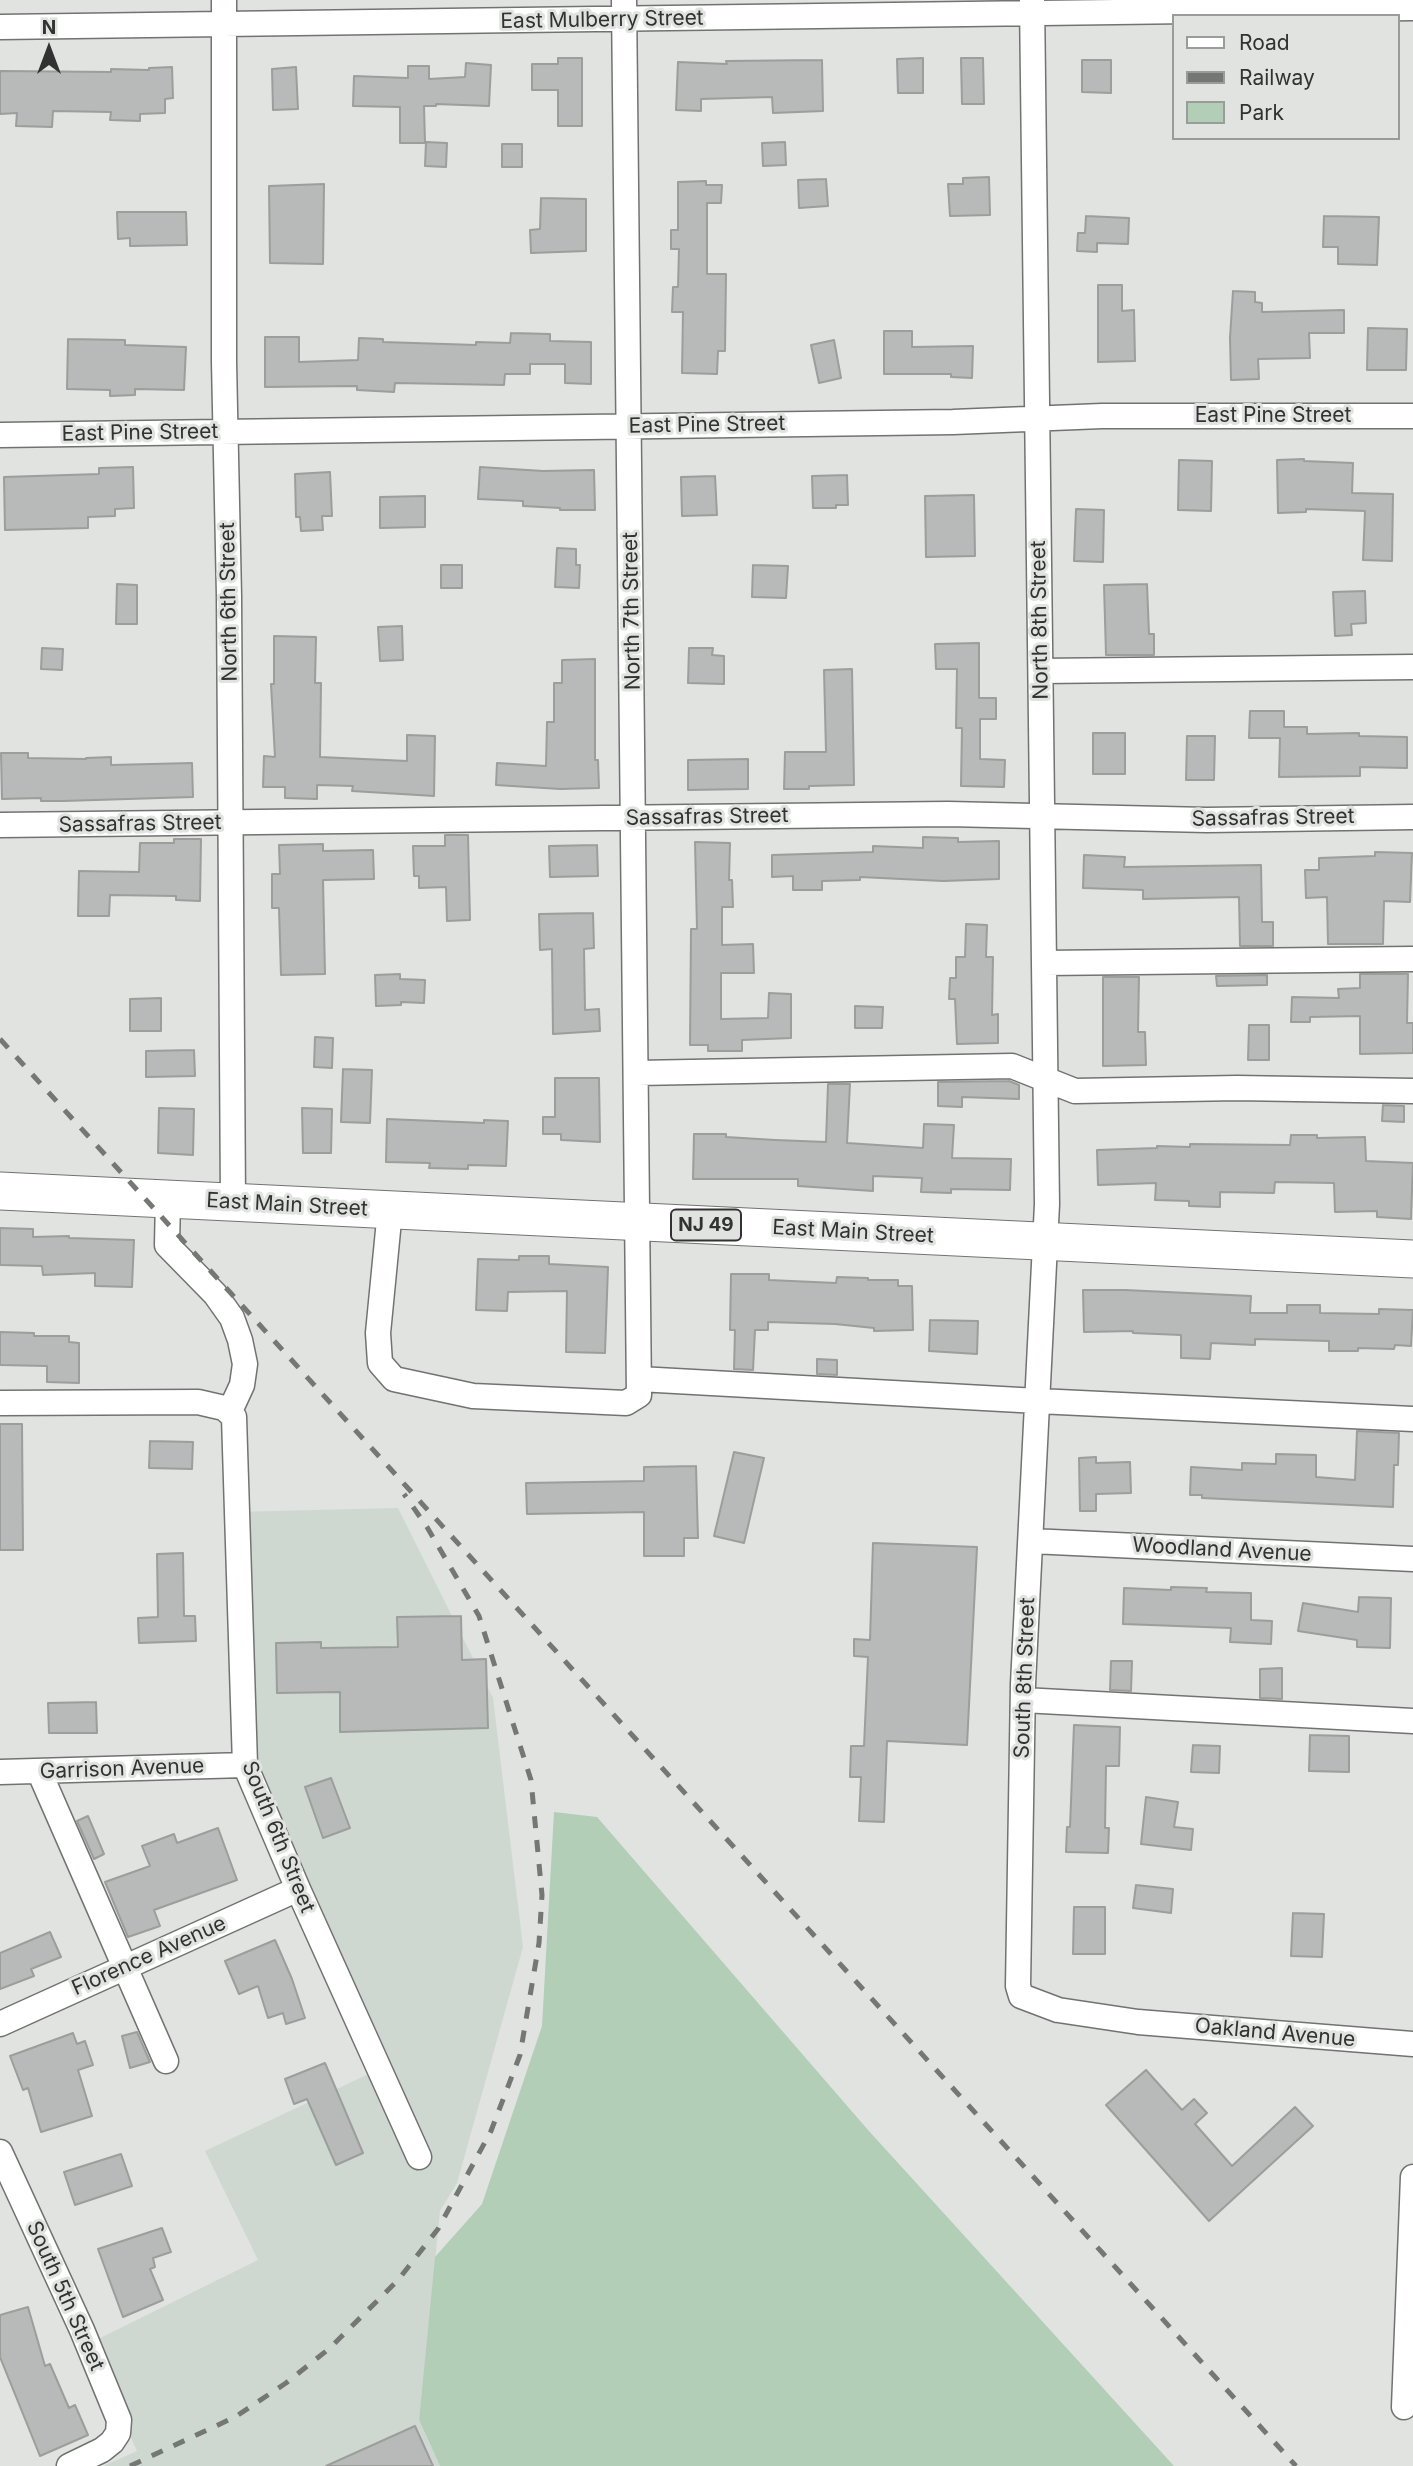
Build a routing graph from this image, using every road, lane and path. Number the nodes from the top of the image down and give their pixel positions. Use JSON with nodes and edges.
{"nodes":[{"id":1,"x":1032,"y":7,"type":"edge"},
{"id":2,"x":1413,"y":8,"type":"edge"},
{"id":3,"x":624,"y":10,"type":"edge"},
{"id":4,"x":224,"y":12,"type":"edge"},
{"id":5,"x":0,"y":27,"type":"edge"},
{"id":6,"x":1413,"y":416,"type":"edge"},
{"id":7,"x":1038,"y":419,"type":"junction"},
{"id":8,"x":629,"y":426,"type":"junction"},
{"id":9,"x":225,"y":431,"type":"junction"},
{"id":10,"x":0,"y":435,"type":"edge"},
{"id":11,"x":1413,"y":667,"type":"edge"},
{"id":12,"x":1041,"y":671,"type":"junction"},
{"id":13,"x":1042,"y":816,"type":"junction"},
{"id":14,"x":1413,"y":817,"type":"edge"},
{"id":15,"x":634,"y":818,"type":"junction"},
{"id":16,"x":231,"y":822,"type":"junction"},
{"id":17,"x":0,"y":825,"type":"edge"},
{"id":18,"x":1413,"y":959,"type":"edge"},
{"id":19,"x":1044,"y":963,"type":"junction"},
{"id":20,"x":637,"y":1073,"type":"junction"},
{"id":21,"x":1046,"y":1079,"type":"junction"},
{"id":22,"x":1413,"y":1090,"type":"edge"},
{"id":23,"x":0,"y":1191,"type":"edge"},
{"id":24,"x":167,"y":1199,"type":"junction"},
{"id":25,"x":233,"y":1203,"type":"junction"},
{"id":26,"x":390,"y":1210,"type":"junction"},
{"id":27,"x":638,"y":1222,"type":"junction"},
{"id":28,"x":1046,"y":1241,"type":"junction"},
{"id":29,"x":1413,"y":1259,"type":"edge"},
{"id":30,"x":639,"y":1379,"type":"junction"},
{"id":31,"x":1038,"y":1401,"type":"junction"},
{"id":32,"x":0,"y":1403,"type":"edge"},
{"id":33,"x":230,"y":1411,"type":"junction"},
{"id":34,"x":1413,"y":1419,"type":"edge"},
{"id":35,"x":1031,"y":1541,"type":"junction"},
{"id":36,"x":1413,"y":1559,"type":"edge"},
{"id":37,"x":1023,"y":1700,"type":"junction"},
{"id":38,"x":1413,"y":1721,"type":"edge"},
{"id":39,"x":245,"y":1765,"type":"junction"},
{"id":40,"x":39,"y":1771,"type":"junction"},
{"id":41,"x":0,"y":1772,"type":"edge"},
{"id":42,"x":298,"y":1889,"type":"junction"},
{"id":43,"x":124,"y":1968,"type":"junction"},
{"id":44,"x":1138,"y":2022,"type":"joint"},
{"id":45,"x":0,"y":2024,"type":"edge"},
{"id":46,"x":1413,"y":2044,"type":"edge"},
{"id":47,"x":166,"y":2061,"type":"dead end"},
{"id":48,"x":0,"y":2152,"type":"edge"},
{"id":49,"x":419,"y":2157,"type":"dead end"},
{"id":50,"x":1413,"y":2177,"type":"edge"},
{"id":51,"x":1404,"y":2407,"type":"dead end"},
{"id":52,"x":69,"y":2466,"type":"edge"}],
"edges":[{"from":1,"to":2,"type":"street","name":"East Mulberry Street"},
{"from":1,"to":3,"type":"street","name":"East Mulberry Street"},
{"from":1,"to":7,"type":"street","name":"North 8th Street"},
{"from":3,"to":4,"type":"street","name":"East Mulberry Street"},
{"from":3,"to":8,"type":"street","name":"North 7th Street"},
{"from":4,"to":5,"type":"street","name":"East Mulberry Street"},
{"from":4,"to":9,"type":"street","name":"North 6th Street"},
{"from":6,"to":7,"type":"street","name":"East Pine Street"},
{"from":7,"to":8,"type":"street","name":"East Pine Street"},
{"from":7,"to":12,"type":"street","name":"North 8th Street"},
{"from":8,"to":9,"type":"street","name":"East Pine Street"},
{"from":8,"to":15,"type":"street","name":"North 7th Street"},
{"from":9,"to":10,"type":"street","name":"East Pine Street"},
{"from":9,"to":16,"type":"street","name":"North 6th Street"},
{"from":11,"to":12,"type":"street"},
{"from":12,"to":13,"type":"street","name":"North 8th Street"},
{"from":13,"to":14,"type":"street","name":"Sassafras Street"},
{"from":13,"to":15,"type":"street","name":"Sassafras Street"},
{"from":13,"to":19,"type":"street","name":"North 8th Street"},
{"from":15,"to":16,"type":"street","name":"Sassafras Street"},
{"from":15,"to":20,"type":"street","name":"North 7th Street"},
{"from":16,"to":17,"type":"street","name":"Sassafras Street"},
{"from":16,"to":25,"type":"street","name":"North 6th Street"},
{"from":18,"to":19,"type":"street"},
{"from":19,"to":21,"type":"street","name":"North 8th Street"},
{"from":20,"to":21,"type":"street"},
{"from":20,"to":27,"type":"street","name":"North 7th Street"},
{"from":21,"to":22,"type":"street"},
{"from":21,"to":28,"type":"street","name":"North 8th Street"},
{"from":23,"to":24,"type":"highway","name":"East Main Street","number":"NJ 49"},
{"from":24,"to":25,"type":"highway","name":"East Main Street","number":"NJ 49"},
{"from":24,"to":33,"type":"street"},
{"from":25,"to":26,"type":"highway","name":"East Main Street","number":"NJ 49"},
{"from":26,"to":27,"type":"highway","name":"East Main Street","number":"NJ 49"},
{"from":26,"to":30,"type":"street"},
{"from":27,"to":28,"type":"highway","name":"East Main Street","number":"NJ 49"},
{"from":27,"to":30,"type":"street","name":"North 7th Street"},
{"from":28,"to":29,"type":"highway","name":"East Main Street","number":"NJ 49"},
{"from":28,"to":31,"type":"street","name":"South 8th Street"},
{"from":30,"to":31,"type":"street"},
{"from":31,"to":34,"type":"street"},
{"from":31,"to":35,"type":"street","name":"South 8th Street"},
{"from":32,"to":33,"type":"street"},
{"from":33,"to":39,"type":"street","name":"South 6th Street"},
{"from":35,"to":36,"type":"street","name":"Woodland Avenue"},
{"from":35,"to":37,"type":"street","name":"South 8th Street"},
{"from":37,"to":38,"type":"street"},
{"from":37,"to":44,"type":"street","name":"South 8th Street"},
{"from":39,"to":40,"type":"street","name":"Garrison Avenue"},
{"from":39,"to":42,"type":"street","name":"South 6th Street"},
{"from":40,"to":41,"type":"street","name":"Garrison Avenue"},
{"from":40,"to":43,"type":"street"},
{"from":42,"to":43,"type":"street","name":"Florence Avenue"},
{"from":42,"to":49,"type":"street","name":"South 6th Street"},
{"from":43,"to":45,"type":"street","name":"Florence Avenue"},
{"from":43,"to":47,"type":"street"},
{"from":44,"to":46,"type":"street","name":"Oakland Avenue"},
{"from":48,"to":52,"type":"street","name":"South 5th Street"},
{"from":50,"to":51,"type":"street"}]}
